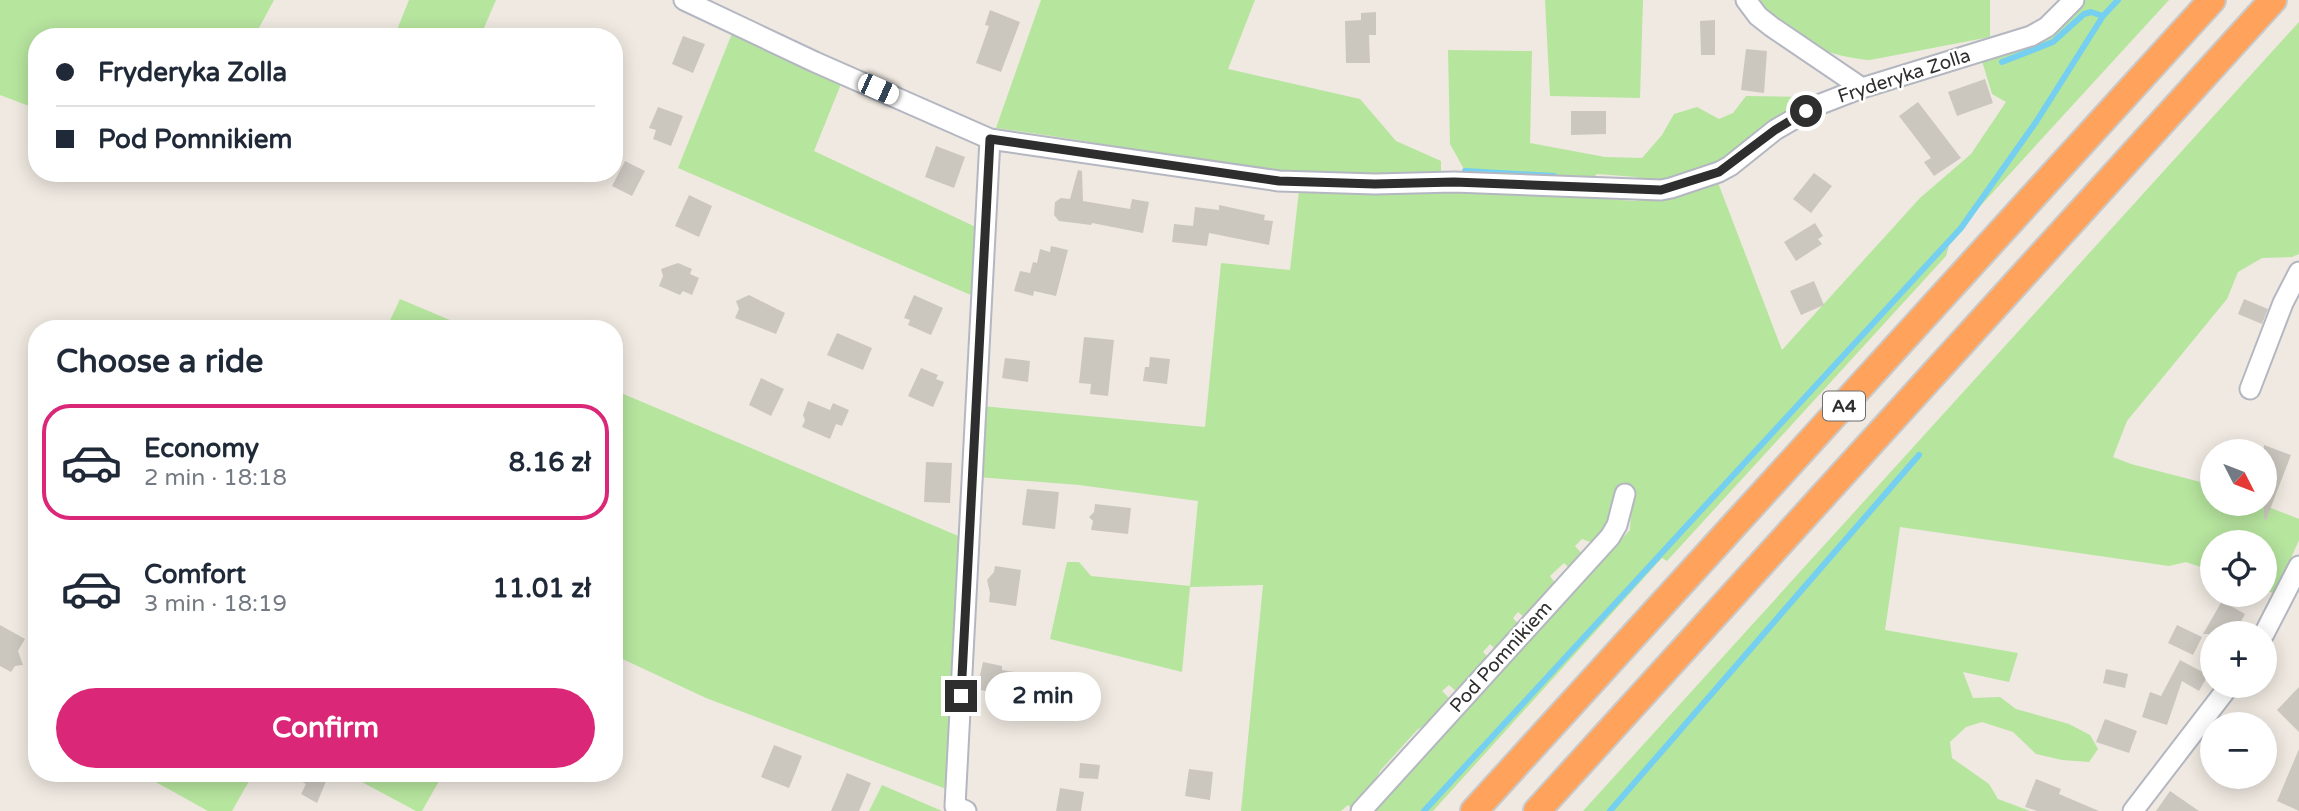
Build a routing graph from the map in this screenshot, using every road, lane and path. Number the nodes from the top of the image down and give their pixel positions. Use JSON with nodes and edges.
{"nodes":[{"id":1,"x":684,"y":0,"type":"edge"},
{"id":2,"x":1746,"y":0,"type":"edge"},
{"id":3,"x":2074,"y":0,"type":"edge"},
{"id":4,"x":2212,"y":0,"type":"edge"},
{"id":5,"x":2273,"y":0,"type":"edge"},
{"id":6,"x":1862,"y":88,"type":"junction"},
{"id":7,"x":990,"y":139,"type":"junction"},
{"id":8,"x":2299,"y":272,"type":"edge"},
{"id":9,"x":2249,"y":389,"type":"dead end"},
{"id":10,"x":1625,"y":494,"type":"dead end"},
{"id":11,"x":2299,"y":566,"type":"edge"},
{"id":12,"x":2271,"y":621,"type":"edge"},
{"id":13,"x":2220,"y":698,"type":"edge"},
{"id":14,"x":966,"y":811,"type":"edge"},
{"id":15,"x":1362,"y":811,"type":"edge"},
{"id":16,"x":1474,"y":811,"type":"edge"},
{"id":17,"x":1536,"y":811,"type":"edge"},
{"id":18,"x":2133,"y":811,"type":"edge"}],
"edges":[{"from":1,"to":7,"type":"street","name":"Fryderyka Zolla"},
{"from":2,"to":6,"type":"street"},
{"from":3,"to":6,"type":"street","name":"Fryderyka Zolla"},
{"from":4,"to":16,"type":"highway","number":"A4"},
{"from":5,"to":17,"type":"highway","number":"A4"},
{"from":6,"to":7,"type":"street","name":"Fryderyka Zolla"},
{"from":7,"to":14,"type":"street"},
{"from":8,"to":9,"type":"street"},
{"from":10,"to":15,"type":"street","name":"Pod Pomnikiem"},
{"from":11,"to":12,"type":"street"},
{"from":13,"to":18,"type":"street"}]}
